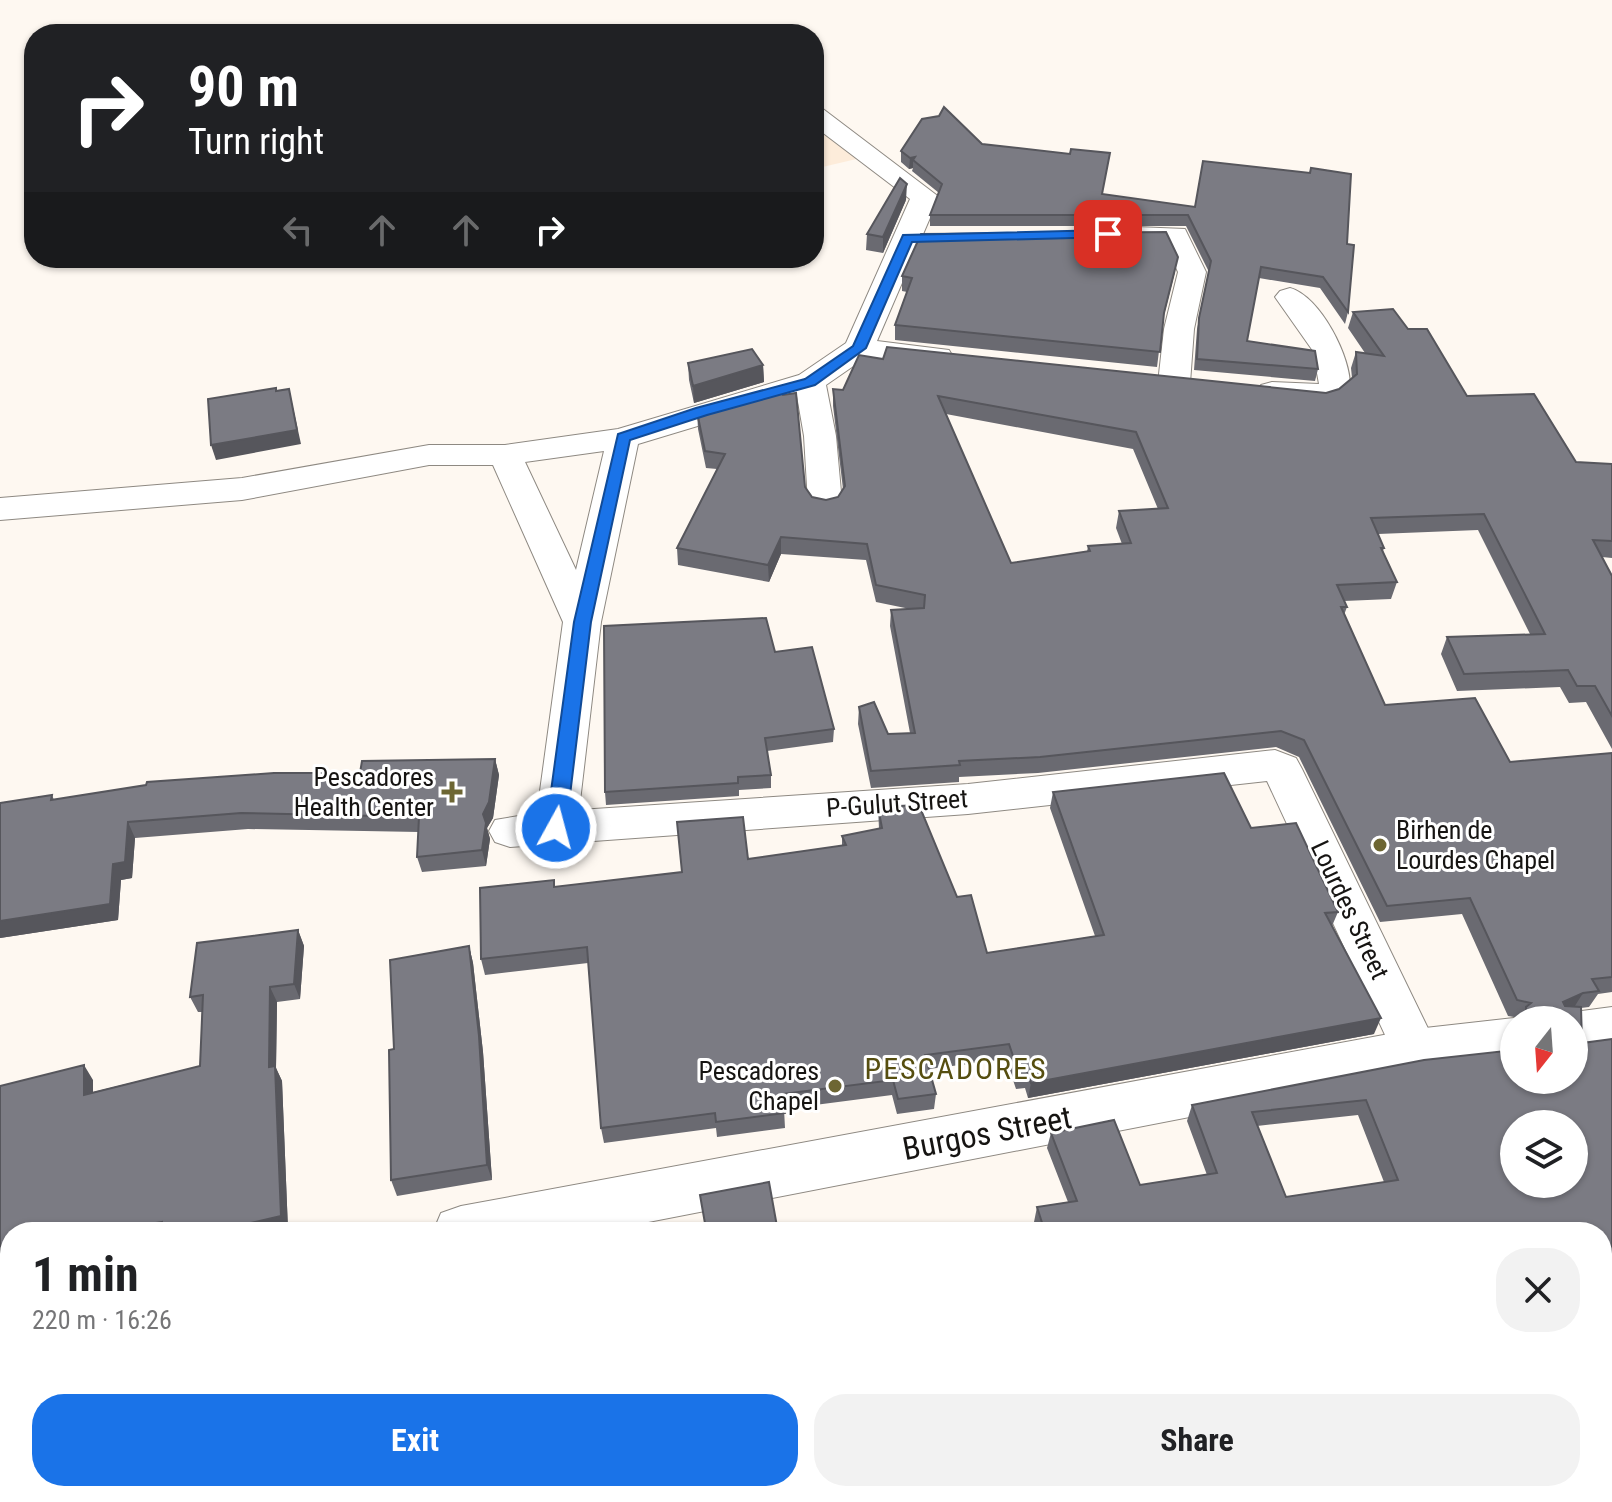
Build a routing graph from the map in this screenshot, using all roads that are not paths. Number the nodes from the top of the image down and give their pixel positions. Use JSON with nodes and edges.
{"nodes":[{"id":1,"x":824,"y":121,"type":"edge"},
{"id":2,"x":1081,"y":233,"type":"edge"},
{"id":3,"x":939,"y":237,"type":"edge"},
{"id":4,"x":907,"y":238,"type":"junction"},
{"id":5,"x":1290,"y":297,"type":"dead end"},
{"id":6,"x":859,"y":348,"type":"junction"},
{"id":7,"x":969,"y":360,"type":"edge"},
{"id":8,"x":1143,"y":380,"type":"edge"},
{"id":9,"x":810,"y":382,"type":"junction"},
{"id":10,"x":1247,"y":390,"type":"edge"},
{"id":11,"x":623,"y":438,"type":"junction"},
{"id":12,"x":505,"y":455,"type":"junction"},
{"id":13,"x":825,"y":503,"type":"edge"},
{"id":14,"x":0,"y":509,"type":"edge"},
{"id":15,"x":582,"y":622,"type":"junction"},
{"id":16,"x":1282,"y":769,"type":"joint"},
{"id":17,"x":556,"y":828,"type":"junction"},
{"id":18,"x":510,"y":831,"type":"dead end"},
{"id":19,"x":1612,"y":1029,"type":"edge"},
{"id":20,"x":1588,"y":1032,"type":"edge"},
{"id":21,"x":1500,"y":1042,"type":"edge"},
{"id":22,"x":1416,"y":1051,"type":"junction"},
{"id":23,"x":514,"y":1222,"type":"edge"}],
"edges":[{"from":1,"to":4,"type":"street"},
{"from":2,"to":8,"type":"street"},
{"from":3,"to":4,"type":"street"},
{"from":4,"to":6,"type":"street"},
{"from":5,"to":10,"type":"street"},
{"from":6,"to":7,"type":"street"},
{"from":6,"to":9,"type":"street"},
{"from":9,"to":11,"type":"street"},
{"from":9,"to":13,"type":"street"},
{"from":11,"to":12,"type":"street"},
{"from":11,"to":15,"type":"street"},
{"from":12,"to":14,"type":"street"},
{"from":12,"to":15,"type":"street"},
{"from":15,"to":17,"type":"street"},
{"from":16,"to":17,"type":"street","name":"P-Gulut Street"},
{"from":16,"to":22,"type":"street","name":"Lourdes Street"},
{"from":17,"to":18,"type":"street","name":"P-Gulut Street"},
{"from":19,"to":20,"type":"street"},
{"from":21,"to":22,"type":"street","name":"Burgos Street"},
{"from":22,"to":23,"type":"street","name":"Burgos Street"}]}
